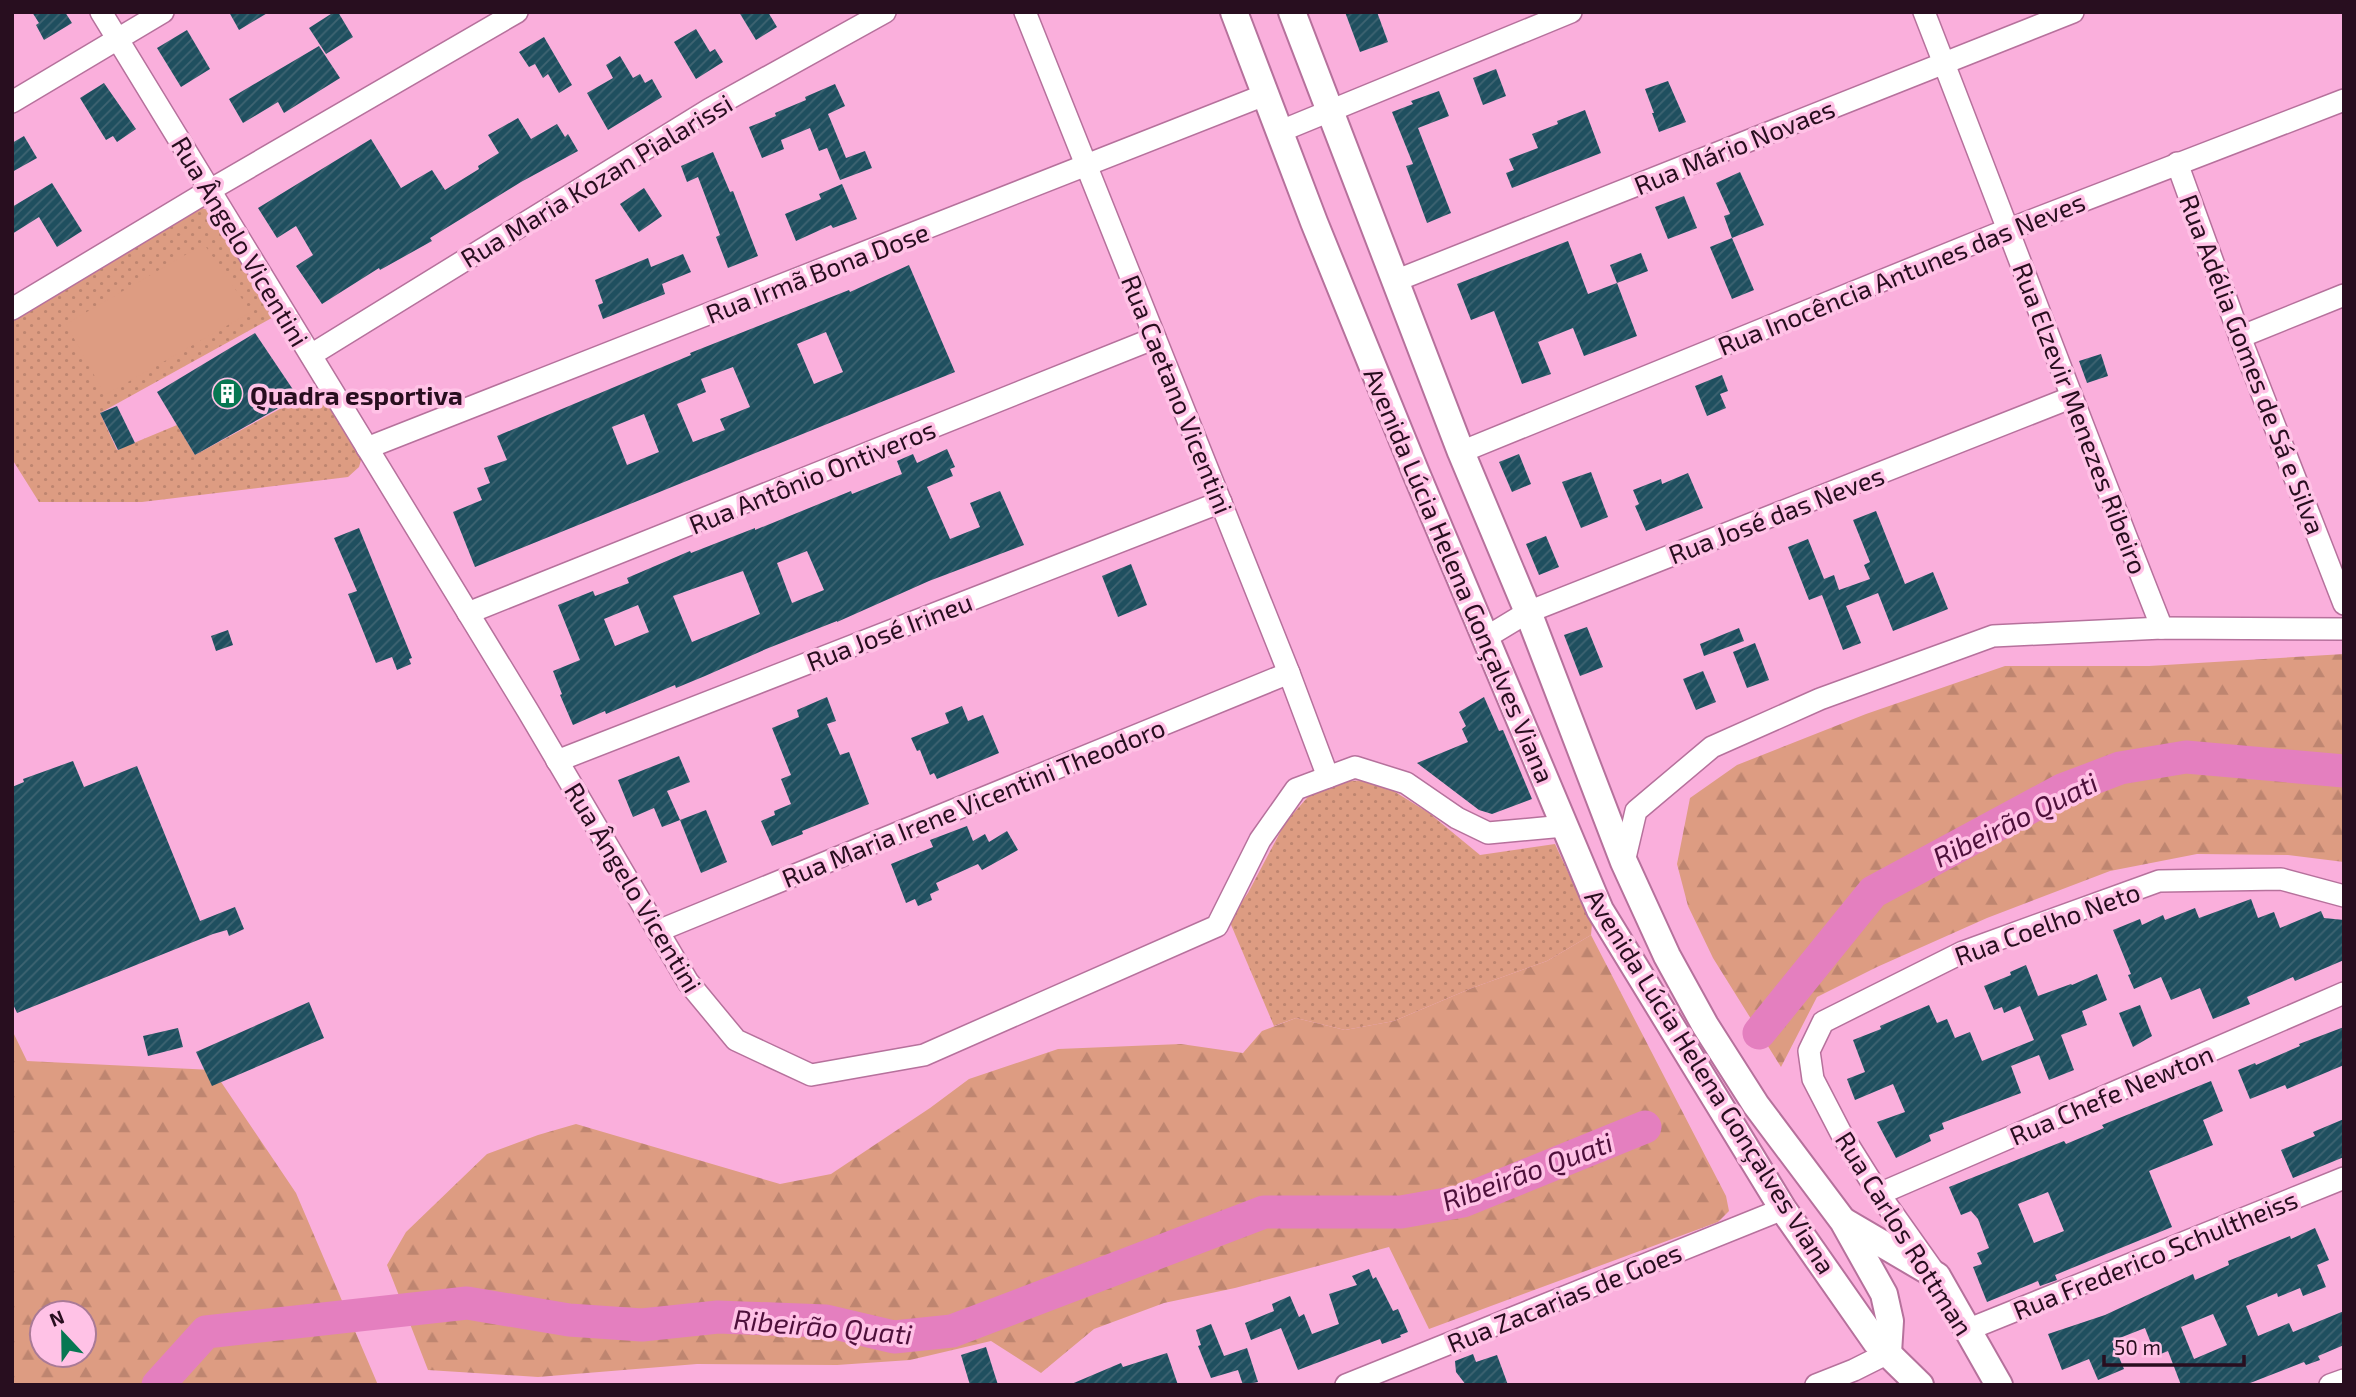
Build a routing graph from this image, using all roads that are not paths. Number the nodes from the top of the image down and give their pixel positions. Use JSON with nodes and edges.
{"nodes":[{"id":1,"x":101,"y":12,"type":"edge"},
{"id":2,"x":163,"y":12,"type":"edge"},
{"id":3,"x":517,"y":12,"type":"edge"},
{"id":4,"x":885,"y":12,"type":"edge"},
{"id":5,"x":1025,"y":12,"type":"edge"},
{"id":6,"x":1234,"y":12,"type":"edge"},
{"id":7,"x":1292,"y":12,"type":"edge"},
{"id":8,"x":1572,"y":12,"type":"edge"},
{"id":9,"x":1924,"y":12,"type":"edge"},
{"id":10,"x":2073,"y":12,"type":"edge"},
{"id":11,"x":118,"y":39,"type":"junction"},
{"id":12,"x":1944,"y":63,"type":"junction"},
{"id":13,"x":1266,"y":94,"type":"junction"},
{"id":14,"x":2344,"y":100,"type":"edge"},
{"id":15,"x":12,"y":102,"type":"edge"},
{"id":16,"x":1329,"y":113,"type":"junction"},
{"id":17,"x":1281,"y":131,"type":"junction"},
{"id":18,"x":2177,"y":163,"type":"junction"},
{"id":19,"x":1086,"y":166,"type":"junction"},
{"id":20,"x":209,"y":190,"type":"junction"},
{"id":21,"x":2009,"y":229,"type":"junction"},
{"id":22,"x":1395,"y":281,"type":"junction"},
{"id":23,"x":2344,"y":295,"type":"edge"},
{"id":24,"x":12,"y":309,"type":"edge"},
{"id":25,"x":2241,"y":337,"type":"junction"},
{"id":26,"x":1155,"y":338,"type":"junction"},
{"id":27,"x":310,"y":355,"type":"junction"},
{"id":28,"x":2070,"y":398,"type":"junction"},
{"id":29,"x":367,"y":448,"type":"junction"},
{"id":30,"x":1461,"y":452,"type":"junction"},
{"id":31,"x":1221,"y":502,"type":"junction"},
{"id":32,"x":2344,"y":604,"type":"edge"},
{"id":33,"x":1528,"y":612,"type":"junction"},
{"id":34,"x":468,"y":613,"type":"junction"},
{"id":35,"x":2162,"y":628,"type":"junction"},
{"id":36,"x":2344,"y":629,"type":"edge"},
{"id":37,"x":1485,"y":638,"type":"junction"},
{"id":38,"x":1289,"y":673,"type":"junction"},
{"id":39,"x":557,"y":761,"type":"junction"},
{"id":40,"x":1328,"y":777,"type":"junction"},
{"id":41,"x":1564,"y":827,"type":"junction"},
{"id":42,"x":1624,"y":862,"type":"junction"},
{"id":43,"x":2344,"y":896,"type":"edge"},
{"id":44,"x":658,"y":931,"type":"junction"},
{"id":45,"x":2344,"y":993,"type":"edge"},
{"id":46,"x":1814,"y":1079,"type":"joint"},
{"id":47,"x":2344,"y":1178,"type":"edge"},
{"id":48,"x":1879,"y":1194,"type":"junction"},
{"id":49,"x":1783,"y":1209,"type":"junction"},
{"id":50,"x":1843,"y":1221,"type":"junction"},
{"id":51,"x":1937,"y":1276,"type":"junction"},
{"id":52,"x":1966,"y":1330,"type":"junction"},
{"id":53,"x":1888,"y":1353,"type":"junction"},
{"id":54,"x":2344,"y":1380,"type":"edge"},
{"id":55,"x":1346,"y":1385,"type":"edge"},
{"id":56,"x":1816,"y":1385,"type":"edge"},
{"id":57,"x":1920,"y":1385,"type":"edge"},
{"id":58,"x":1999,"y":1385,"type":"edge"},
{"id":59,"x":2330,"y":1385,"type":"edge"}],
"edges":[{"from":1,"to":11,"type":"street","name":"Rua Ângelo Vicentini"},
{"from":2,"to":11,"type":"street"},
{"from":3,"to":20,"type":"street"},
{"from":4,"to":27,"type":"street","name":"Rua Maria Kozan Pialarissi"},
{"from":5,"to":19,"type":"street","name":"Rua Caetano Vicentini"},
{"from":6,"to":13,"type":"street","name":"Avenida Lúcia Helena Gonçalves Viana"},
{"from":7,"to":16,"type":"street","name":"Avenida Lúcia Helena Gonçalves Viana"},
{"from":8,"to":16,"type":"street"},
{"from":9,"to":12,"type":"street","name":"Rua Elzevir Menezes Ribeiro"},
{"from":10,"to":12,"type":"street","name":"Rua Mário Novaes"},
{"from":11,"to":15,"type":"street"},
{"from":11,"to":20,"type":"street","name":"Rua Ângelo Vicentini"},
{"from":12,"to":21,"type":"street","name":"Rua Elzevir Menezes Ribeiro"},
{"from":12,"to":22,"type":"street","name":"Rua Mário Novaes"},
{"from":13,"to":17,"type":"street","name":"Avenida Lúcia Helena Gonçalves Viana"},
{"from":13,"to":19,"type":"street","name":"Rua Irmã Bona Dose"},
{"from":14,"to":18,"type":"street","name":"Rua Inocência Antunes das Neves"},
{"from":16,"to":17,"type":"street"},
{"from":16,"to":22,"type":"street","name":"Avenida Lúcia Helena Gonçalves Viana"},
{"from":17,"to":37,"type":"street","name":"Avenida Lúcia Helena Gonçalves Viana"},
{"from":18,"to":21,"type":"street","name":"Rua Inocência Antunes das Neves"},
{"from":18,"to":25,"type":"street","name":"Rua Adélia Gomes de Sá e Silva"},
{"from":19,"to":26,"type":"street","name":"Rua Caetano Vicentini"},
{"from":19,"to":29,"type":"street","name":"Rua Irmã Bona Dose"},
{"from":20,"to":24,"type":"street"},
{"from":20,"to":27,"type":"street","name":"Rua Ângelo Vicentini"},
{"from":21,"to":28,"type":"street","name":"Rua Elzevir Menezes Ribeiro"},
{"from":21,"to":30,"type":"street","name":"Rua Inocência Antunes das Neves"},
{"from":22,"to":30,"type":"street","name":"Avenida Lúcia Helena Gonçalves Viana"},
{"from":23,"to":25,"type":"street"},
{"from":25,"to":32,"type":"street","name":"Rua Adélia Gomes de Sá e Silva"},
{"from":26,"to":31,"type":"street","name":"Rua Caetano Vicentini"},
{"from":26,"to":34,"type":"street","name":"Rua Antônio Ontiveros"},
{"from":27,"to":29,"type":"street","name":"Rua Ângelo Vicentini"},
{"from":28,"to":33,"type":"street","name":"Rua José das Neves"},
{"from":28,"to":35,"type":"street","name":"Rua Elzevir Menezes Ribeiro"},
{"from":29,"to":34,"type":"street","name":"Rua Ângelo Vicentini"},
{"from":30,"to":33,"type":"street","name":"Avenida Lúcia Helena Gonçalves Viana"},
{"from":31,"to":38,"type":"street","name":"Rua Caetano Vicentini"},
{"from":31,"to":39,"type":"street","name":"Rua José Irineu"},
{"from":33,"to":37,"type":"street","name":"Rua José das Neves"},
{"from":33,"to":42,"type":"street","name":"Avenida Lúcia Helena Gonçalves Viana"},
{"from":34,"to":39,"type":"street","name":"Rua Ângelo Vicentini"},
{"from":35,"to":36,"type":"street"},
{"from":35,"to":42,"type":"street"},
{"from":37,"to":41,"type":"street","name":"Avenida Lúcia Helena Gonçalves Viana"},
{"from":38,"to":40,"type":"street","name":"Rua Caetano Vicentini"},
{"from":38,"to":44,"type":"street","name":"Rua Maria Irene Vicentini Theodoro"},
{"from":39,"to":44,"type":"street","name":"Rua Ângelo Vicentini"},
{"from":40,"to":41,"type":"street","name":"Rua Ângelo Vicentini"},
{"from":40,"to":44,"type":"street","name":"Rua Ângelo Vicentini"},
{"from":41,"to":49,"type":"street","name":"Avenida Lúcia Helena Gonçalves Viana"},
{"from":42,"to":50,"type":"street","name":"Avenida Lúcia Helena Gonçalves Viana"},
{"from":43,"to":46,"type":"street","name":"Rua Coelho Neto"},
{"from":45,"to":48,"type":"street","name":"Rua Chefe Newton"},
{"from":46,"to":48,"type":"street","name":"Rua Carlos Rottman"},
{"from":47,"to":52,"type":"street","name":"Rua Frederico Schultheiss"},
{"from":48,"to":51,"type":"street","name":"Rua Carlos Rottman"},
{"from":49,"to":53,"type":"street","name":"Avenida Lúcia Helena Gonçalves Viana"},
{"from":49,"to":55,"type":"street","name":"Rua Zacarias de Goes"},
{"from":50,"to":51,"type":"street"},
{"from":50,"to":53,"type":"street","name":"Avenida Lúcia Helena Gonçalves Viana"},
{"from":51,"to":52,"type":"street","name":"Rua Carlos Rottman"},
{"from":52,"to":58,"type":"street","name":"Rua Carlos Rottman"},
{"from":53,"to":56,"type":"street"},
{"from":53,"to":57,"type":"street"},
{"from":54,"to":59,"type":"street"}]}
